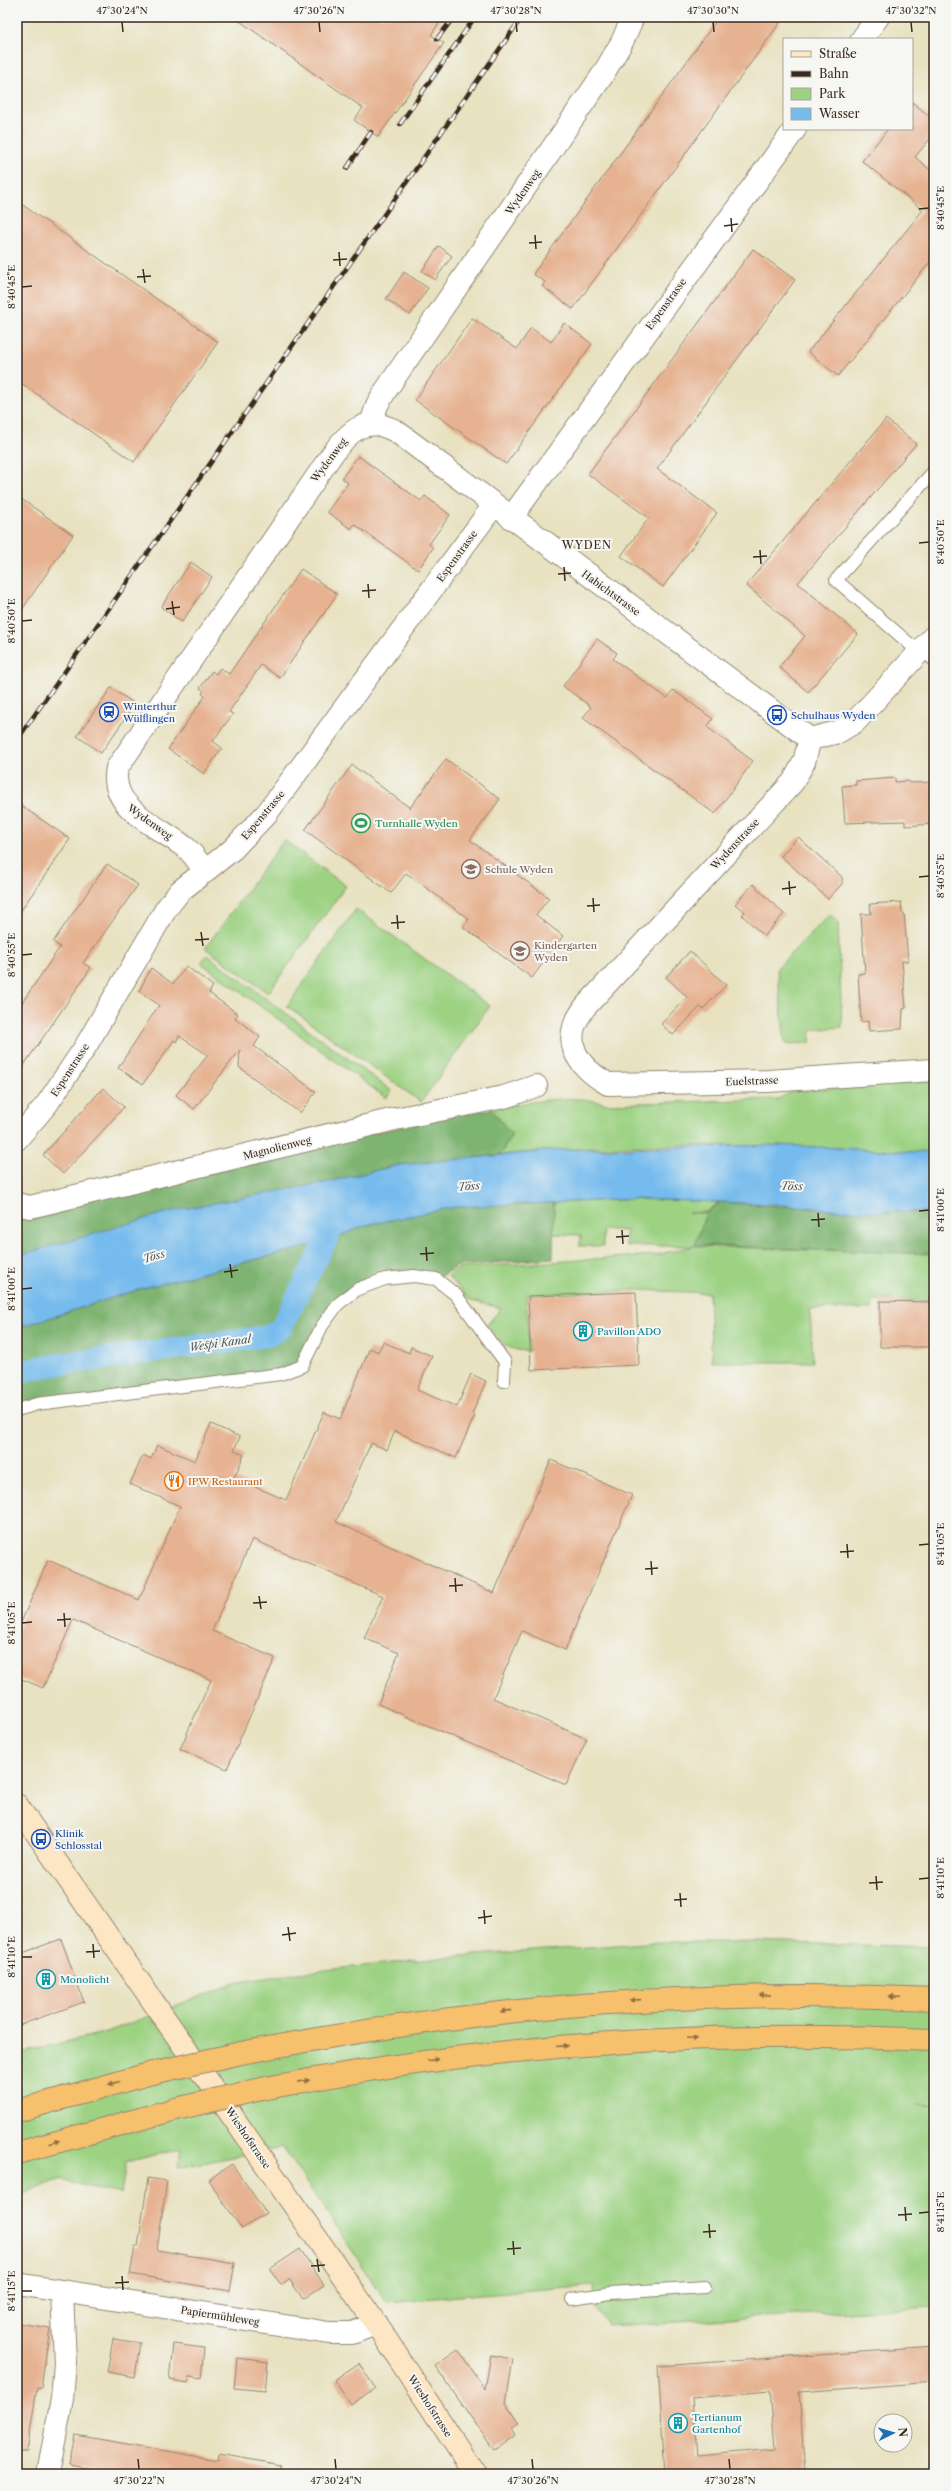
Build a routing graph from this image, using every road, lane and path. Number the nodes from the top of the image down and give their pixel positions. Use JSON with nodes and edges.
{"nodes":[{"id":1,"x":633,"y":17,"type":"edge"},
{"id":2,"x":878,"y":17,"type":"edge"},
{"id":3,"x":863,"y":38,"type":"edge"},
{"id":4,"x":794,"y":130,"type":"edge"},
{"id":5,"x":371,"y":424,"type":"junction"},
{"id":6,"x":934,"y":471,"type":"edge"},
{"id":7,"x":494,"y":505,"type":"junction"},
{"id":8,"x":511,"y":518,"type":"junction"},
{"id":9,"x":927,"y":650,"type":"edge"},
{"id":10,"x":810,"y":739,"type":"junction"},
{"id":11,"x":205,"y":872,"type":"junction"},
{"id":12,"x":579,"y":1060,"type":"joint"},
{"id":13,"x":934,"y":1070,"type":"edge"},
{"id":14,"x":536,"y":1086,"type":"dead end"},
{"id":15,"x":17,"y":1139,"type":"edge"},
{"id":16,"x":17,"y":1204,"type":"edge"},
{"id":17,"x":504,"y":1382,"type":"dead end"},
{"id":18,"x":17,"y":1410,"type":"edge"},
{"id":19,"x":17,"y":1805,"type":"edge"},
{"id":20,"x":934,"y":1998,"type":"edge"},
{"id":21,"x":934,"y":2040,"type":"edge"},
{"id":22,"x":17,"y":2111,"type":"edge"},
{"id":23,"x":17,"y":2153,"type":"edge"},
{"id":24,"x":17,"y":2284,"type":"edge"},
{"id":25,"x":704,"y":2287,"type":"dead end"},
{"id":26,"x":62,"y":2292,"type":"junction"},
{"id":27,"x":572,"y":2299,"type":"dead end"},
{"id":28,"x":376,"y":2324,"type":"junction"},
{"id":29,"x":48,"y":2474,"type":"edge"},
{"id":30,"x":475,"y":2474,"type":"edge"}],
"edges":[{"from":1,"to":5,"type":"street","name":"Wydenweg"},
{"from":2,"to":3,"type":"street"},
{"from":4,"to":8,"type":"street","name":"Espenstrasse"},
{"from":5,"to":7,"type":"street","name":"Habichtstrasse"},
{"from":5,"to":11,"type":"street","name":"Wydenweg"},
{"from":6,"to":9,"type":"lane"},
{"from":7,"to":8,"type":"street","name":"Habichtstrasse"},
{"from":7,"to":11,"type":"street","name":"Espenstrasse"},
{"from":8,"to":10,"type":"street","name":"Habichtstrasse"},
{"from":9,"to":10,"type":"street"},
{"from":10,"to":12,"type":"street","name":"Wydenstrasse"},
{"from":11,"to":15,"type":"street","name":"Espenstrasse"},
{"from":12,"to":13,"type":"street","name":"Euelstrasse"},
{"from":14,"to":16,"type":"street","name":"Magnolienweg"},
{"from":17,"to":18,"type":"lane"},
{"from":19,"to":28,"type":"main road","name":"Wieshofstrasse"},
{"from":20,"to":22,"type":"highway","one_way":true,"bridge":true},
{"from":23,"to":21,"type":"highway","one_way":true,"bridge":true},
{"from":24,"to":26,"type":"street","name":"Papiermühleweg"},
{"from":25,"to":27,"type":"lane"},
{"from":26,"to":28,"type":"street","name":"Papiermühleweg"},
{"from":26,"to":29,"type":"street"},
{"from":28,"to":30,"type":"main road","name":"Wieshofstrasse"}]}
